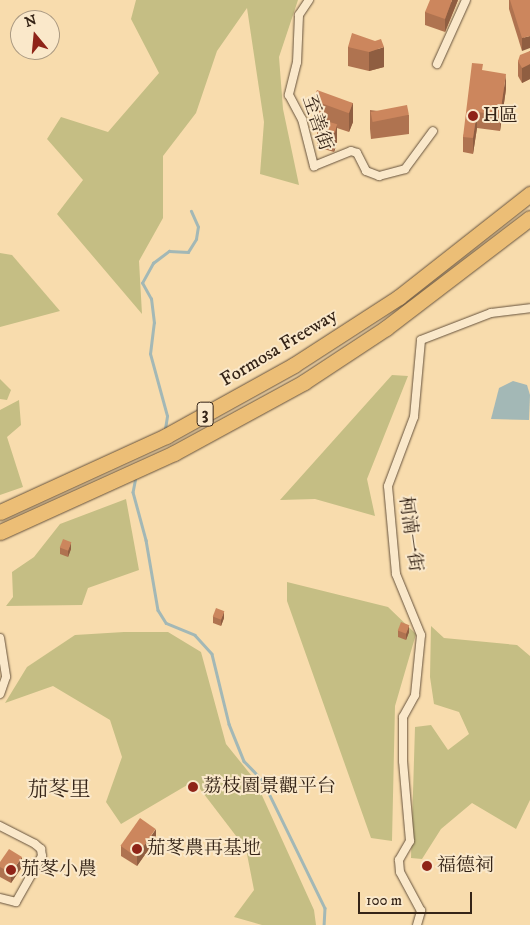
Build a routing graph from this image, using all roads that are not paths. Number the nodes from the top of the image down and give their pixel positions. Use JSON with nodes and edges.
{"nodes":[{"id":1,"x":309,"y":0,"type":"edge"},
{"id":2,"x":466,"y":0,"type":"edge"},
{"id":3,"x":438,"y":64,"type":"dead end"},
{"id":4,"x":433,"y":131,"type":"dead end"},
{"id":5,"x":530,"y":194,"type":"edge"},
{"id":6,"x":530,"y":218,"type":"edge"},
{"id":7,"x":530,"y":308,"type":"edge"},
{"id":8,"x":0,"y":512,"type":"edge"},
{"id":9,"x":0,"y":532,"type":"edge"},
{"id":10,"x":0,"y":638,"type":"edge"},
{"id":11,"x":0,"y":694,"type":"edge"},
{"id":12,"x":0,"y":826,"type":"edge"},
{"id":13,"x":0,"y":898,"type":"edge"},
{"id":14,"x":417,"y":925,"type":"edge"}],
"edges":[{"from":1,"to":4,"type":"street","name":"至善街"},
{"from":2,"to":3,"type":"street"},
{"from":5,"to":8,"type":"highway","name":"Formosa Freeway","number":"3"},
{"from":6,"to":9,"type":"highway","name":"Formosa Freeway","number":"3"},
{"from":7,"to":14,"type":"street","name":"柯湳一街"},
{"from":10,"to":11,"type":"street"},
{"from":12,"to":13,"type":"street"}]}
